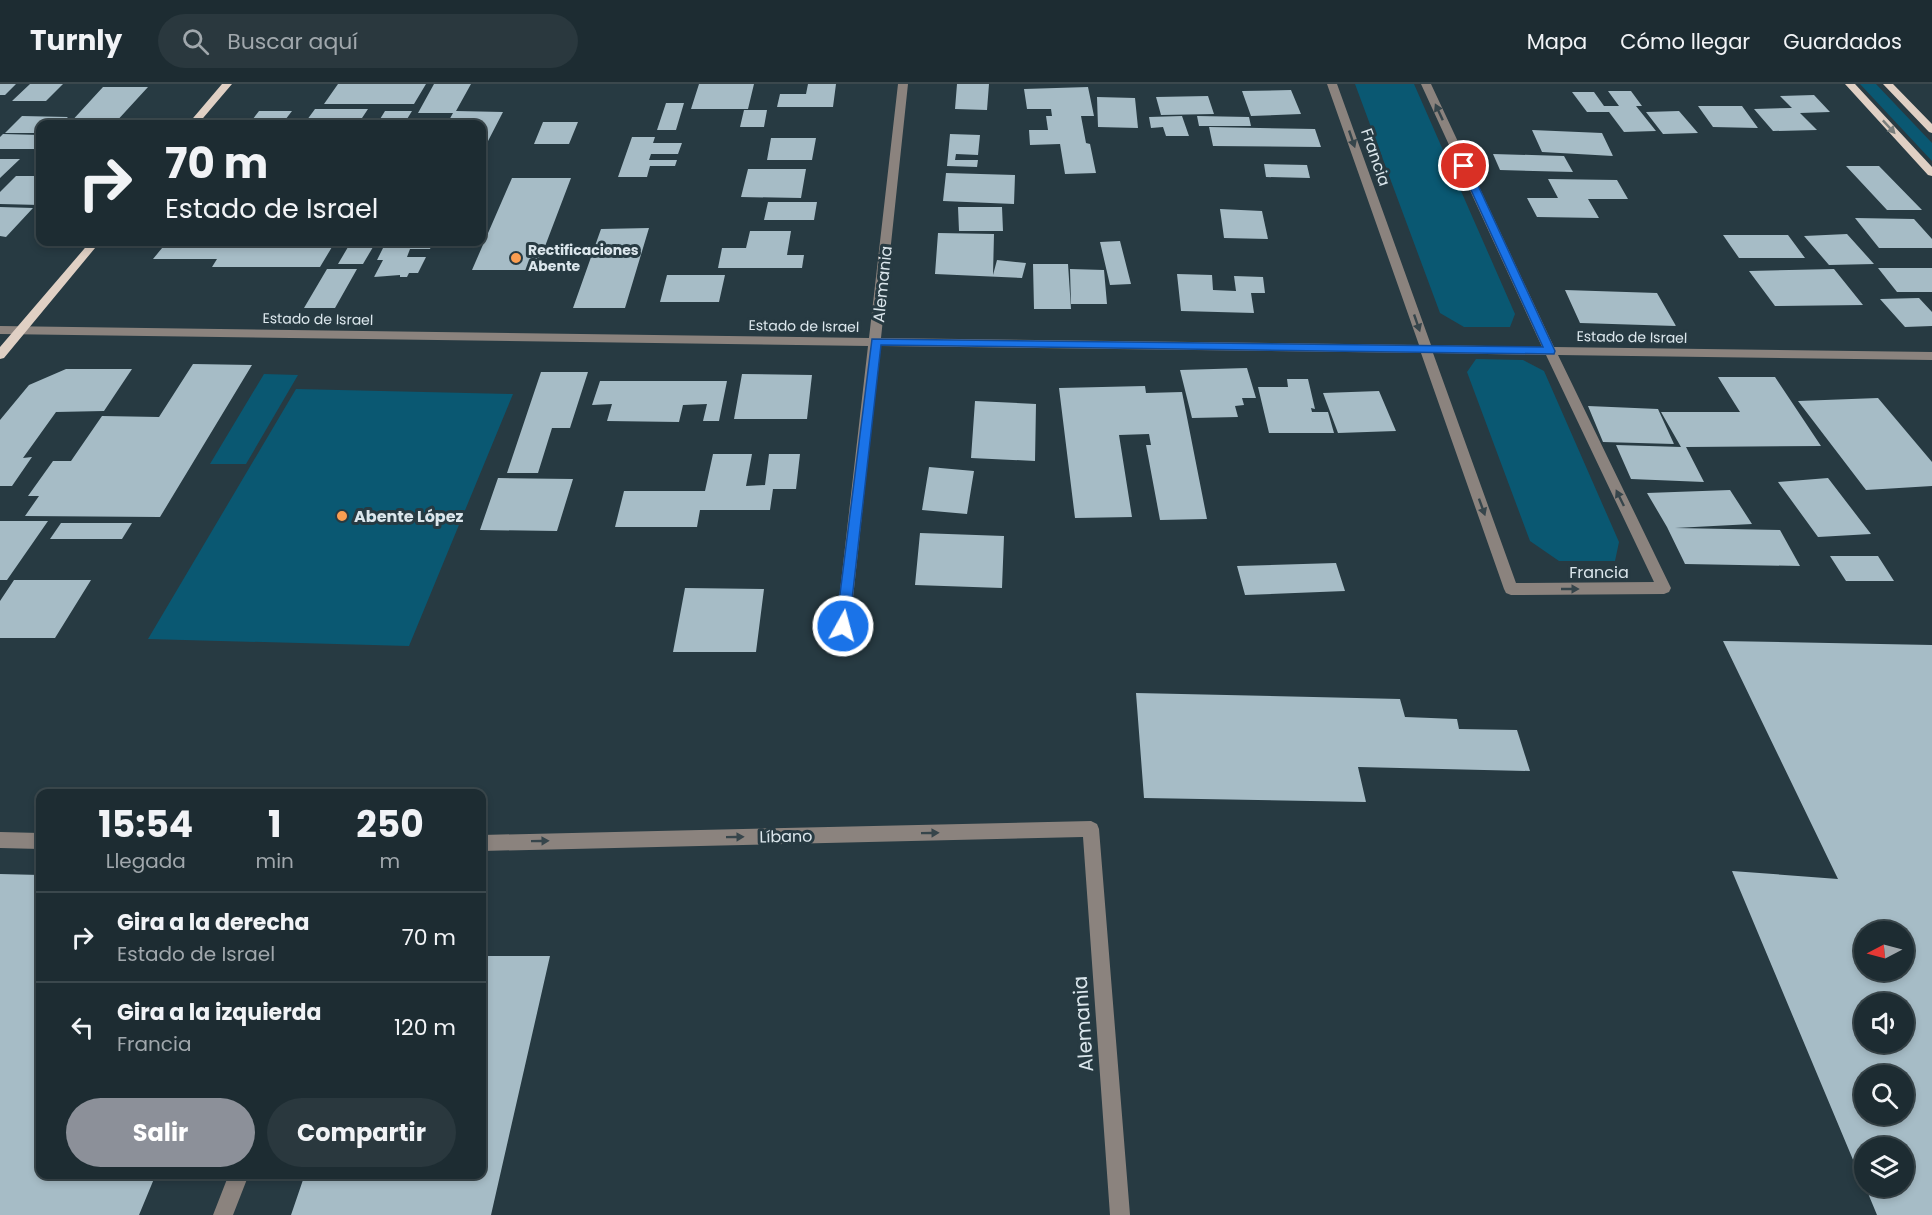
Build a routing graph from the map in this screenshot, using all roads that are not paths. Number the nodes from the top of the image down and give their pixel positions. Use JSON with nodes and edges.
{"nodes":[{"id":1,"x":227,"y":84,"type":"edge"},
{"id":2,"x":903,"y":84,"type":"edge"},
{"id":3,"x":1332,"y":84,"type":"edge"},
{"id":4,"x":1426,"y":84,"type":"edge"},
{"id":5,"x":1850,"y":84,"type":"edge"},
{"id":6,"x":1888,"y":84,"type":"edge"},
{"id":7,"x":196,"y":120,"type":"edge"},
{"id":8,"x":1932,"y":130,"type":"edge"},
{"id":9,"x":1932,"y":173,"type":"edge"},
{"id":10,"x":92,"y":246,"type":"edge"},
{"id":11,"x":0,"y":330,"type":"edge"},
{"id":12,"x":21,"y":330,"type":"junction"},
{"id":13,"x":876,"y":342,"type":"junction"},
{"id":14,"x":1426,"y":349,"type":"junction"},
{"id":15,"x":1550,"y":351,"type":"junction"},
{"id":16,"x":0,"y":355,"type":"edge"},
{"id":17,"x":1932,"y":356,"type":"edge"},
{"id":18,"x":843,"y":626,"type":"dead end"},
{"id":19,"x":1091,"y":829,"type":"joint"},
{"id":20,"x":0,"y":840,"type":"edge"},
{"id":21,"x":36,"y":841,"type":"edge"},
{"id":22,"x":486,"y":843,"type":"edge"},
{"id":23,"x":237,"y":1179,"type":"edge"},
{"id":24,"x":224,"y":1215,"type":"edge"},
{"id":25,"x":1120,"y":1215,"type":"edge"}],
"edges":[{"from":1,"to":7,"type":"main road"},
{"from":2,"to":13,"type":"street","name":"Alemania"},
{"from":3,"to":14,"type":"street","name":"Francia","one_way":true},
{"from":15,"to":4,"type":"street","name":"Francia","one_way":true},
{"from":5,"to":9,"type":"main road","one_way":true},
{"from":6,"to":8,"type":"main road"},
{"from":10,"to":12,"type":"main road"},
{"from":11,"to":12,"type":"street","name":"Estado de Israel"},
{"from":12,"to":13,"type":"street","name":"Estado de Israel"},
{"from":12,"to":16,"type":"main road"},
{"from":13,"to":14,"type":"street","name":"Estado de Israel"},
{"from":13,"to":18,"type":"street","name":"Alemania"},
{"from":14,"to":15,"type":"street","name":"Estado de Israel"},
{"from":14,"to":15,"type":"street","name":"Francia","one_way":true},
{"from":15,"to":17,"type":"street","name":"Estado de Israel"},
{"from":22,"to":19,"type":"street","name":"Líbano","one_way":true},
{"from":19,"to":25,"type":"street","name":"Alemania"},
{"from":20,"to":21,"type":"street"},
{"from":23,"to":24,"type":"street"}]}
